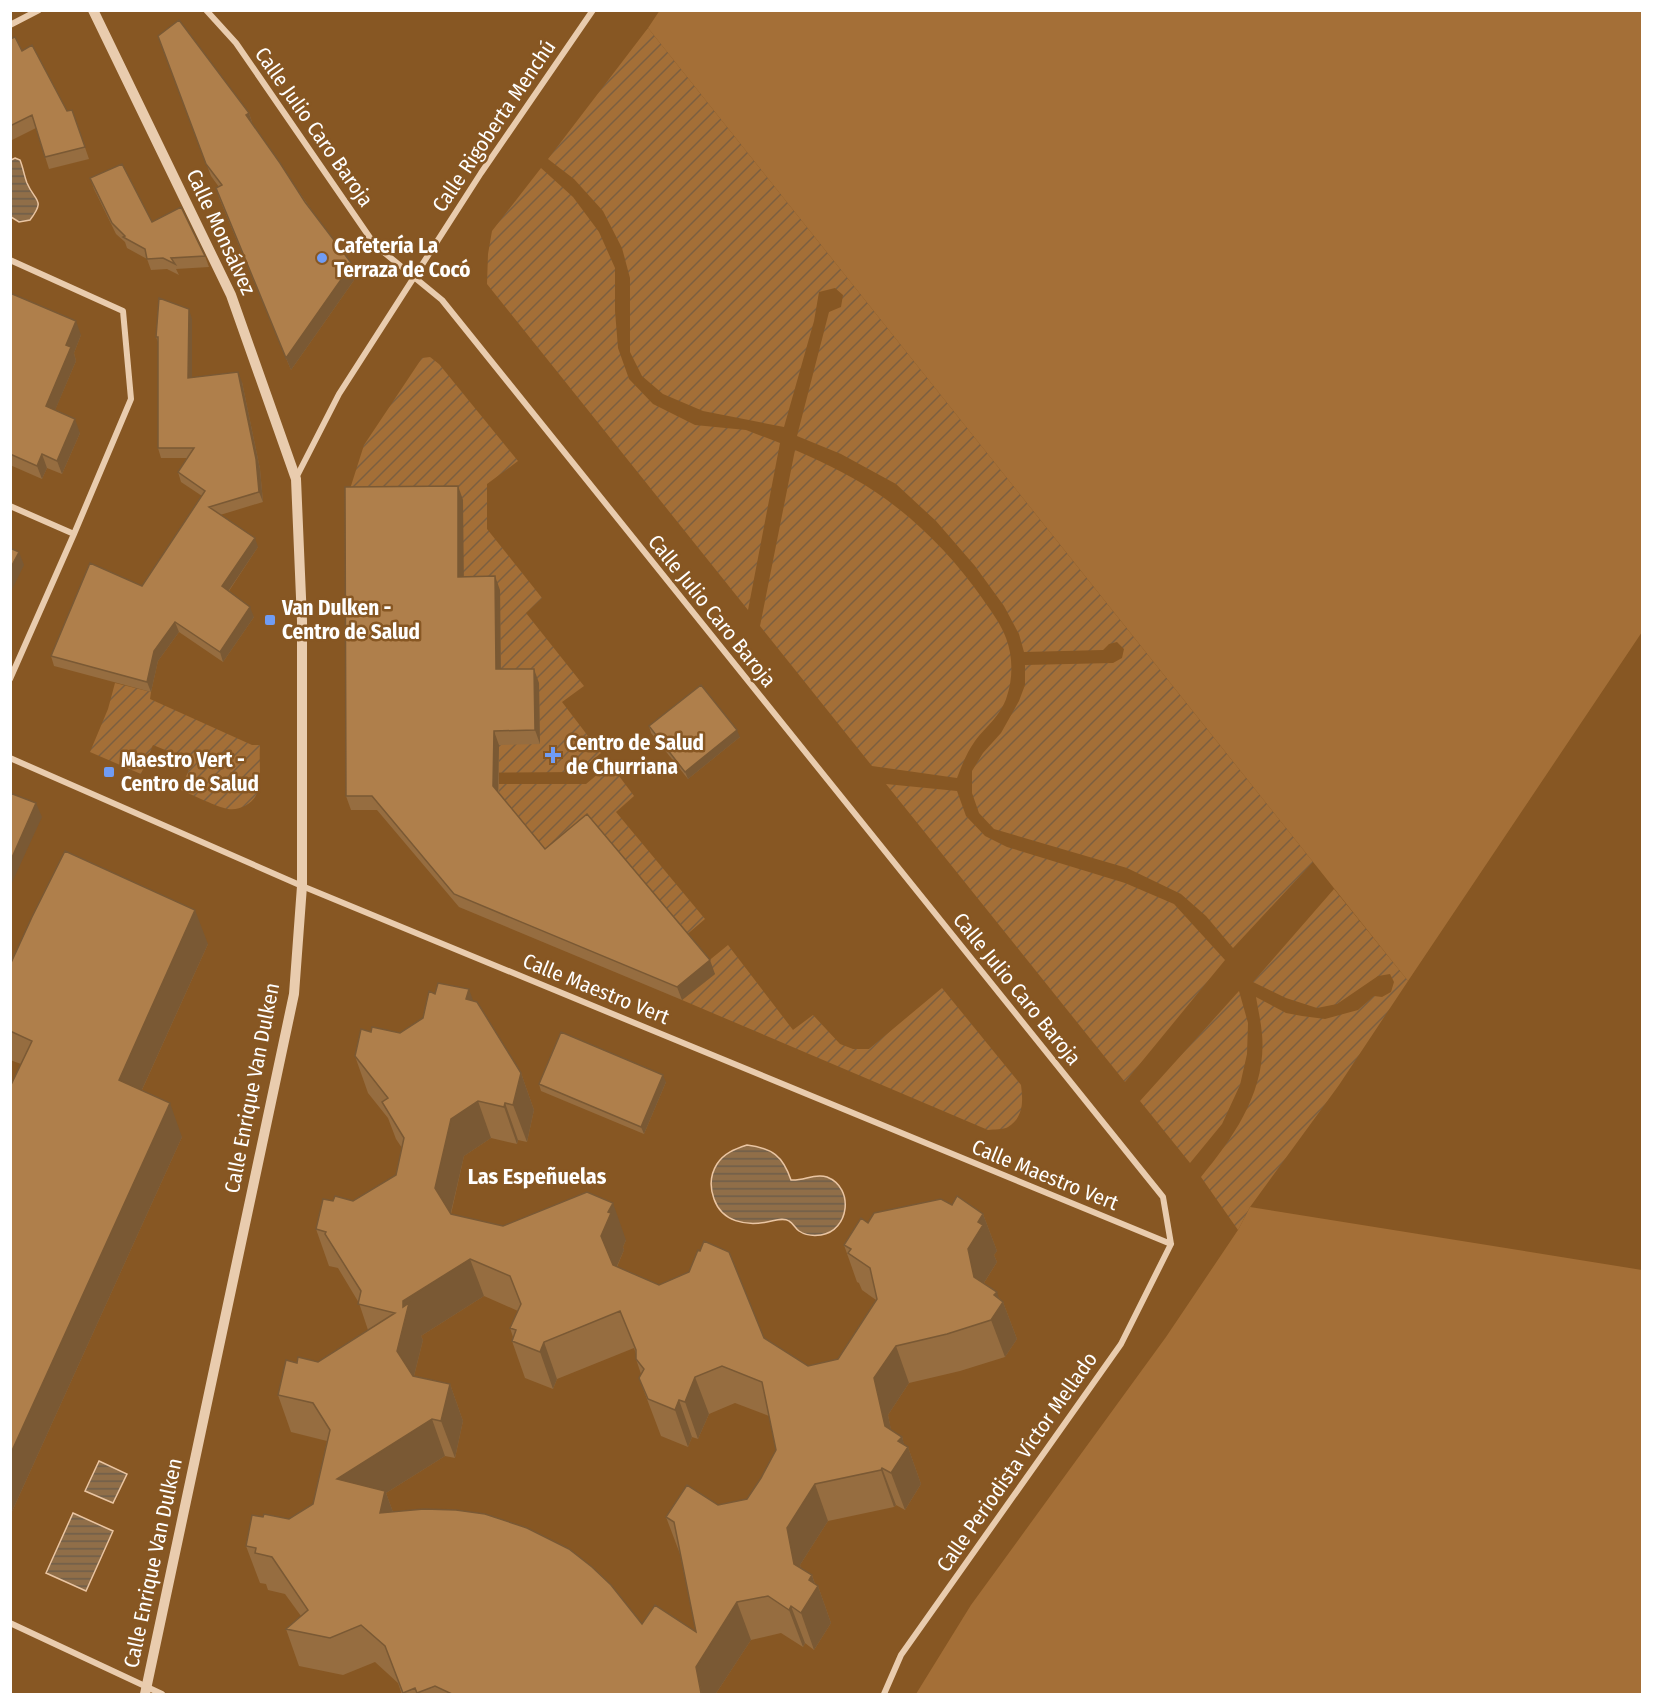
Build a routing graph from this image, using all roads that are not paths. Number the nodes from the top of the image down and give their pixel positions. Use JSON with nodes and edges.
{"nodes":[{"id":1,"x":39,"y":10,"type":"edge"},
{"id":2,"x":93,"y":10,"type":"edge"},
{"id":3,"x":206,"y":10,"type":"edge"},
{"id":4,"x":593,"y":10,"type":"edge"},
{"id":5,"x":10,"y":25,"type":"edge"},
{"id":6,"x":10,"y":260,"type":"edge"},
{"id":7,"x":414,"y":277,"type":"junction"},
{"id":8,"x":296,"y":479,"type":"junction"},
{"id":9,"x":10,"y":506,"type":"edge"},
{"id":10,"x":74,"y":534,"type":"junction"},
{"id":11,"x":10,"y":679,"type":"edge"},
{"id":12,"x":10,"y":758,"type":"edge"},
{"id":13,"x":302,"y":886,"type":"junction"},
{"id":14,"x":1171,"y":1245,"type":"junction"},
{"id":15,"x":10,"y":1623,"type":"edge"},
{"id":16,"x":145,"y":1691,"type":"edge"},
{"id":17,"x":162,"y":1695,"type":"edge"},
{"id":18,"x":884,"y":1695,"type":"edge"}],
"edges":[{"from":1,"to":5,"type":"street"},
{"from":2,"to":8,"type":"street","name":"Calle Monsálvez"},
{"from":3,"to":7,"type":"street","name":"Calle Julio Caro Baroja"},
{"from":4,"to":7,"type":"street","name":"Calle Rigoberta Menchú"},
{"from":6,"to":10,"type":"street"},
{"from":7,"to":8,"type":"street","name":"Calle Rigoberta Menchú"},
{"from":7,"to":14,"type":"street","name":"Calle Julio Caro Baroja"},
{"from":8,"to":13,"type":"street","name":"Calle Enrique Van Dulken"},
{"from":9,"to":10,"type":"street"},
{"from":10,"to":11,"type":"street"},
{"from":12,"to":13,"type":"street","name":"Calle Maestro Vert"},
{"from":13,"to":14,"type":"street","name":"Calle Maestro Vert"},
{"from":13,"to":16,"type":"street","name":"Calle Enrique Van Dulken"},
{"from":14,"to":18,"type":"street","name":"Calle Periodista Víctor Mellado"},
{"from":15,"to":16,"type":"street"},
{"from":16,"to":17,"type":"street"}]}
